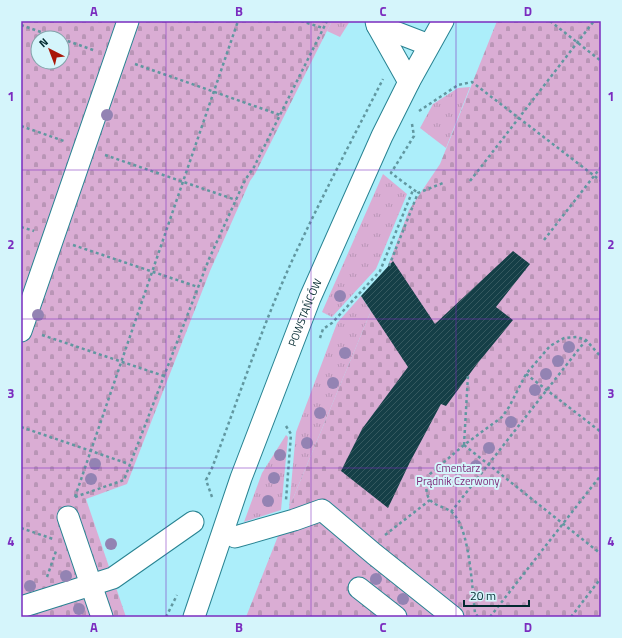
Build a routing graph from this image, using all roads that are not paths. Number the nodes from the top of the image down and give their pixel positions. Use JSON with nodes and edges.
{"nodes":[{"id":1,"x":128,"y":21,"type":"edge"},
{"id":2,"x":443,"y":21,"type":"edge"},
{"id":3,"x":377,"y":22,"type":"edge"},
{"id":4,"x":429,"y":45,"type":"junction"},
{"id":5,"x":409,"y":82,"type":"junction"},
{"id":6,"x":22,"y":329,"type":"edge"},
{"id":7,"x":68,"y":517,"type":"dead end"},
{"id":8,"x":193,"y":522,"type":"dead end"},
{"id":9,"x":235,"y":537,"type":"dead end"},
{"id":10,"x":90,"y":584,"type":"junction"},
{"id":11,"x":358,"y":588,"type":"dead end"},
{"id":12,"x":30,"y":604,"type":"edge"},
{"id":13,"x":102,"y":617,"type":"edge"},
{"id":14,"x":194,"y":617,"type":"edge"},
{"id":15,"x":396,"y":617,"type":"edge"},
{"id":16,"x":453,"y":617,"type":"edge"}],
"edges":[{"from":1,"to":6,"type":"street"},
{"from":2,"to":4,"type":"street","name":"POWSTAŃCÓW"},
{"from":3,"to":4,"type":"street"},
{"from":3,"to":5,"type":"street"},
{"from":4,"to":5,"type":"street","name":"POWSTAŃCÓW"},
{"from":5,"to":14,"type":"street","name":"POWSTAŃCÓW"},
{"from":7,"to":10,"type":"street"},
{"from":8,"to":10,"type":"street"},
{"from":9,"to":16,"type":"street"},
{"from":10,"to":12,"type":"street"},
{"from":10,"to":13,"type":"street"},
{"from":11,"to":15,"type":"street"}]}
